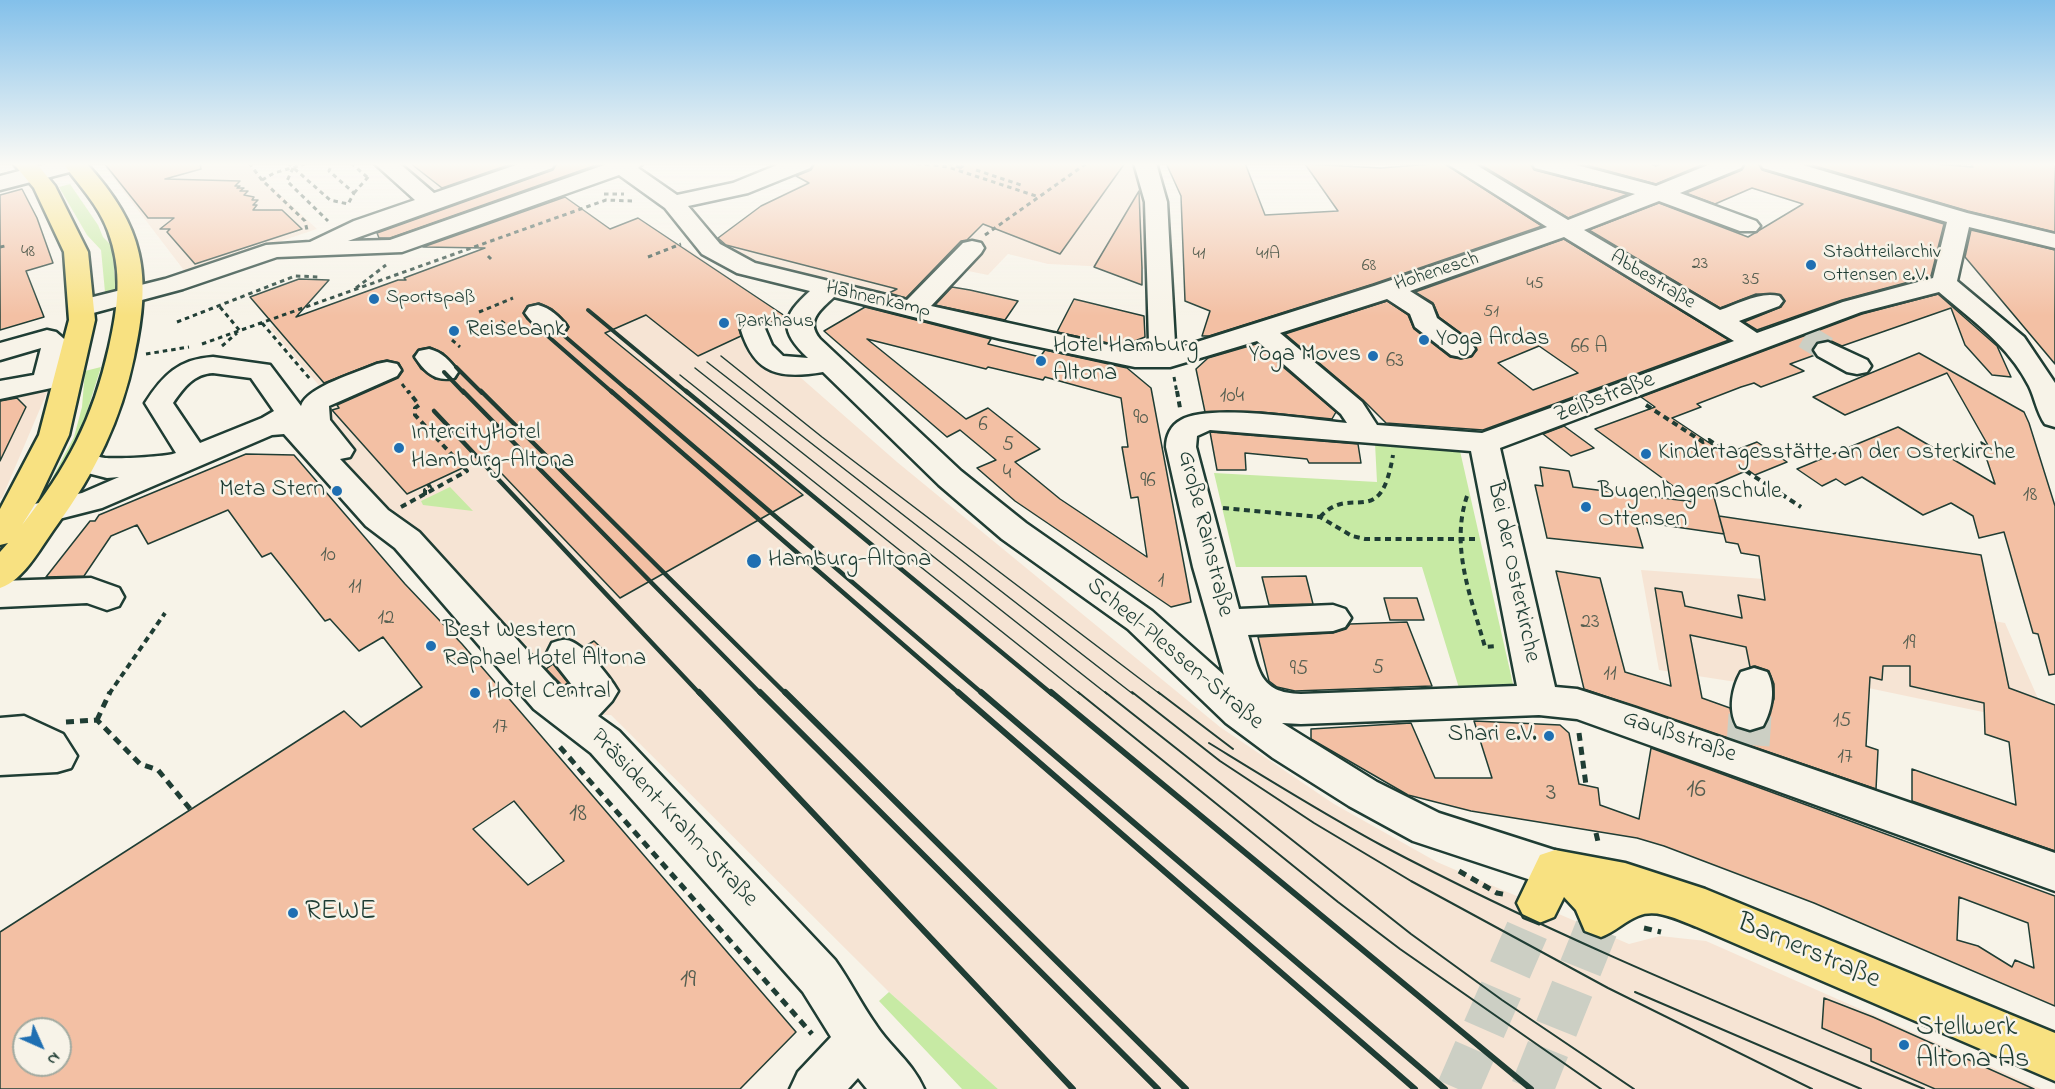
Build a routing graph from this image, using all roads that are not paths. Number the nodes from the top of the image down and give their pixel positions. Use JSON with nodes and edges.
{"nodes":[{"id":1,"x":57,"y":214,"type":"edge"},
{"id":2,"x":112,"y":214,"type":"edge"},
{"id":3,"x":395,"y":214,"type":"edge"},
{"id":4,"x":488,"y":214,"type":"edge"},
{"id":5,"x":526,"y":214,"type":"edge"},
{"id":6,"x":682,"y":214,"type":"edge"},
{"id":7,"x":1157,"y":214,"type":"edge"},
{"id":8,"x":1539,"y":214,"type":"edge"},
{"id":9,"x":1606,"y":214,"type":"edge"},
{"id":10,"x":1716,"y":214,"type":"edge"},
{"id":11,"x":1946,"y":214,"type":"edge"},
{"id":12,"x":1960,"y":218,"type":"junction"},
{"id":13,"x":1748,"y":226,"type":"dead end"},
{"id":14,"x":1564,"y":229,"type":"junction"},
{"id":15,"x":320,"y":238,"type":"junction"},
{"id":16,"x":980,"y":240,"type":"road end"},
{"id":17,"x":2055,"y":241,"type":"edge"},
{"id":18,"x":278,"y":255,"type":"junction"},
{"id":19,"x":1936,"y":276,"type":"junction"},
{"id":20,"x":828,"y":289,"type":"junction"},
{"id":21,"x":1389,"y":289,"type":"junction"},
{"id":22,"x":1770,"y":301,"type":"dead end"},
{"id":23,"x":132,"y":302,"type":"junction"},
{"id":24,"x":913,"y":309,"type":"junction"},
{"id":25,"x":82,"y":314,"type":"junction"},
{"id":26,"x":1718,"y":320,"type":"junction"},
{"id":27,"x":1261,"y":331,"type":"junction"},
{"id":28,"x":766,"y":337,"type":"dead end"},
{"id":29,"x":1754,"y":342,"type":"junction"},
{"id":30,"x":1461,"y":349,"type":"dead end"},
{"id":31,"x":1828,"y":350,"type":"tunnel mouth"},
{"id":32,"x":1170,"y":359,"type":"junction"},
{"id":33,"x":8,"y":360,"type":"edge"},
{"id":34,"x":818,"y":362,"type":"junction"},
{"id":35,"x":1857,"y":366,"type":"dead end"},
{"id":36,"x":398,"y":373,"type":"road end"},
{"id":37,"x":0,"y":390,"type":"edge"},
{"id":38,"x":2055,"y":418,"type":"edge"},
{"id":39,"x":272,"y":425,"type":"junction"},
{"id":40,"x":1189,"y":427,"type":"joint"},
{"id":41,"x":1363,"y":432,"type":"junction"},
{"id":42,"x":1484,"y":443,"type":"junction"},
{"id":43,"x":186,"y":460,"type":"junction"},
{"id":44,"x":83,"y":462,"type":"junction"},
{"id":45,"x":49,"y":512,"type":"junction"},
{"id":46,"x":3,"y":526,"type":"edge"},
{"id":47,"x":0,"y":576,"type":"edge"},
{"id":48,"x":0,"y":594,"type":"edge"},
{"id":49,"x":0,"y":605,"type":"edge"},
{"id":50,"x":1333,"y":618,"type":"dead end"},
{"id":51,"x":1226,"y":623,"type":"junction"},
{"id":52,"x":565,"y":653,"type":"dead end"},
{"id":53,"x":1539,"y":700,"type":"junction"},
{"id":54,"x":1285,"y":709,"type":"joint"},
{"id":55,"x":577,"y":713,"type":"junction"},
{"id":56,"x":0,"y":734,"type":"edge"},
{"id":57,"x":56,"y":739,"type":"road end"},
{"id":58,"x":0,"y":748,"type":"edge"},
{"id":59,"x":0,"y":759,"type":"edge"},
{"id":60,"x":2055,"y":873,"type":"edge"},
{"id":61,"x":1547,"y":886,"type":"junction"},
{"id":62,"x":1656,"y":892,"type":"junction"},
{"id":63,"x":2055,"y":1057,"type":"edge"},
{"id":64,"x":838,"y":1065,"type":"edge"},
{"id":65,"x":899,"y":1089,"type":"edge"}],
"edges":[{"from":1,"to":25,"type":"main road"},
{"from":2,"to":23,"type":"main road"},
{"from":3,"to":15,"type":"street"},
{"from":4,"to":15,"type":"street"},
{"from":5,"to":18,"type":"street"},
{"from":6,"to":20,"type":"street","name":"Hahnenkamp"},
{"from":7,"to":32,"type":"street"},
{"from":8,"to":14,"type":"street","name":"Abbestraße"},
{"from":9,"to":14,"type":"street","name":"Hohenesch"},
{"from":10,"to":13,"type":"street"},
{"from":11,"to":12,"type":"street"},
{"from":12,"to":17,"type":"street"},
{"from":12,"to":19,"type":"street"},
{"from":14,"to":21,"type":"street","name":"Hohenesch"},
{"from":14,"to":26,"type":"street","name":"Abbestraße"},
{"from":15,"to":18,"type":"street"},
{"from":16,"to":24,"type":"street"},
{"from":18,"to":23,"type":"street"},
{"from":19,"to":29,"type":"street","name":"Zeißstraße"},
{"from":19,"to":38,"type":"street"},
{"from":20,"to":24,"type":"street","name":"Hahnenkamp"},
{"from":20,"to":34,"type":"street","name":"Scheel-Plessen-Straße"},
{"from":21,"to":27,"type":"street","name":"Hohenesch"},
{"from":21,"to":30,"type":"street"},
{"from":22,"to":26,"type":"street"},
{"from":23,"to":25,"type":"street"},
{"from":23,"to":44,"type":"main road"},
{"from":24,"to":32,"type":"street","name":"Hahnenkamp"},
{"from":25,"to":46,"type":"main road"},
{"from":26,"to":29,"type":"street","name":"Abbestraße"},
{"from":27,"to":32,"type":"street","name":"Hohenesch"},
{"from":27,"to":41,"type":"street"},
{"from":28,"to":34,"type":"street"},
{"from":29,"to":42,"type":"street","name":"Zeißstraße"},
{"from":31,"to":35,"type":"street"},
{"from":33,"to":37,"type":"street"},
{"from":34,"to":61,"type":"street","name":"Scheel-Plessen-Straße"},
{"from":36,"to":55,"type":"street"},
{"from":39,"to":43,"type":"street"},
{"from":39,"to":43,"type":"street"},
{"from":39,"to":55,"type":"street","name":"Präsident-Krahn-Straße"},
{"from":40,"to":41,"type":"street","name":"Zeißstraße"},
{"from":40,"to":51,"type":"street","name":"Große Rainstraße"},
{"from":41,"to":42,"type":"street","name":"Zeißstraße"},
{"from":42,"to":53,"type":"street","name":"Bei der Osterkirche"},
{"from":43,"to":44,"type":"street"},
{"from":43,"to":45,"type":"street"},
{"from":44,"to":45,"type":"main road"},
{"from":45,"to":46,"type":"street"},
{"from":45,"to":47,"type":"main road"},
{"from":48,"to":49,"type":"street"},
{"from":50,"to":51,"type":"street"},
{"from":51,"to":54,"type":"street","name":"Große Rainstraße"},
{"from":52,"to":55,"type":"street"},
{"from":53,"to":54,"type":"street","name":"Gaußstraße"},
{"from":53,"to":60,"type":"street","name":"Gaußstraße"},
{"from":55,"to":64,"type":"street","name":"Präsident-Krahn-Straße"},
{"from":56,"to":58,"type":"street"},
{"from":57,"to":59,"type":"street"},
{"from":61,"to":62,"type":"main road","name":"Barnerstraße"},
{"from":61,"to":62,"type":"main road"},
{"from":62,"to":63,"type":"main road","name":"Barnerstraße"},
{"from":64,"to":65,"type":"street","name":"Präsident-Krahn-Straße"}]}
